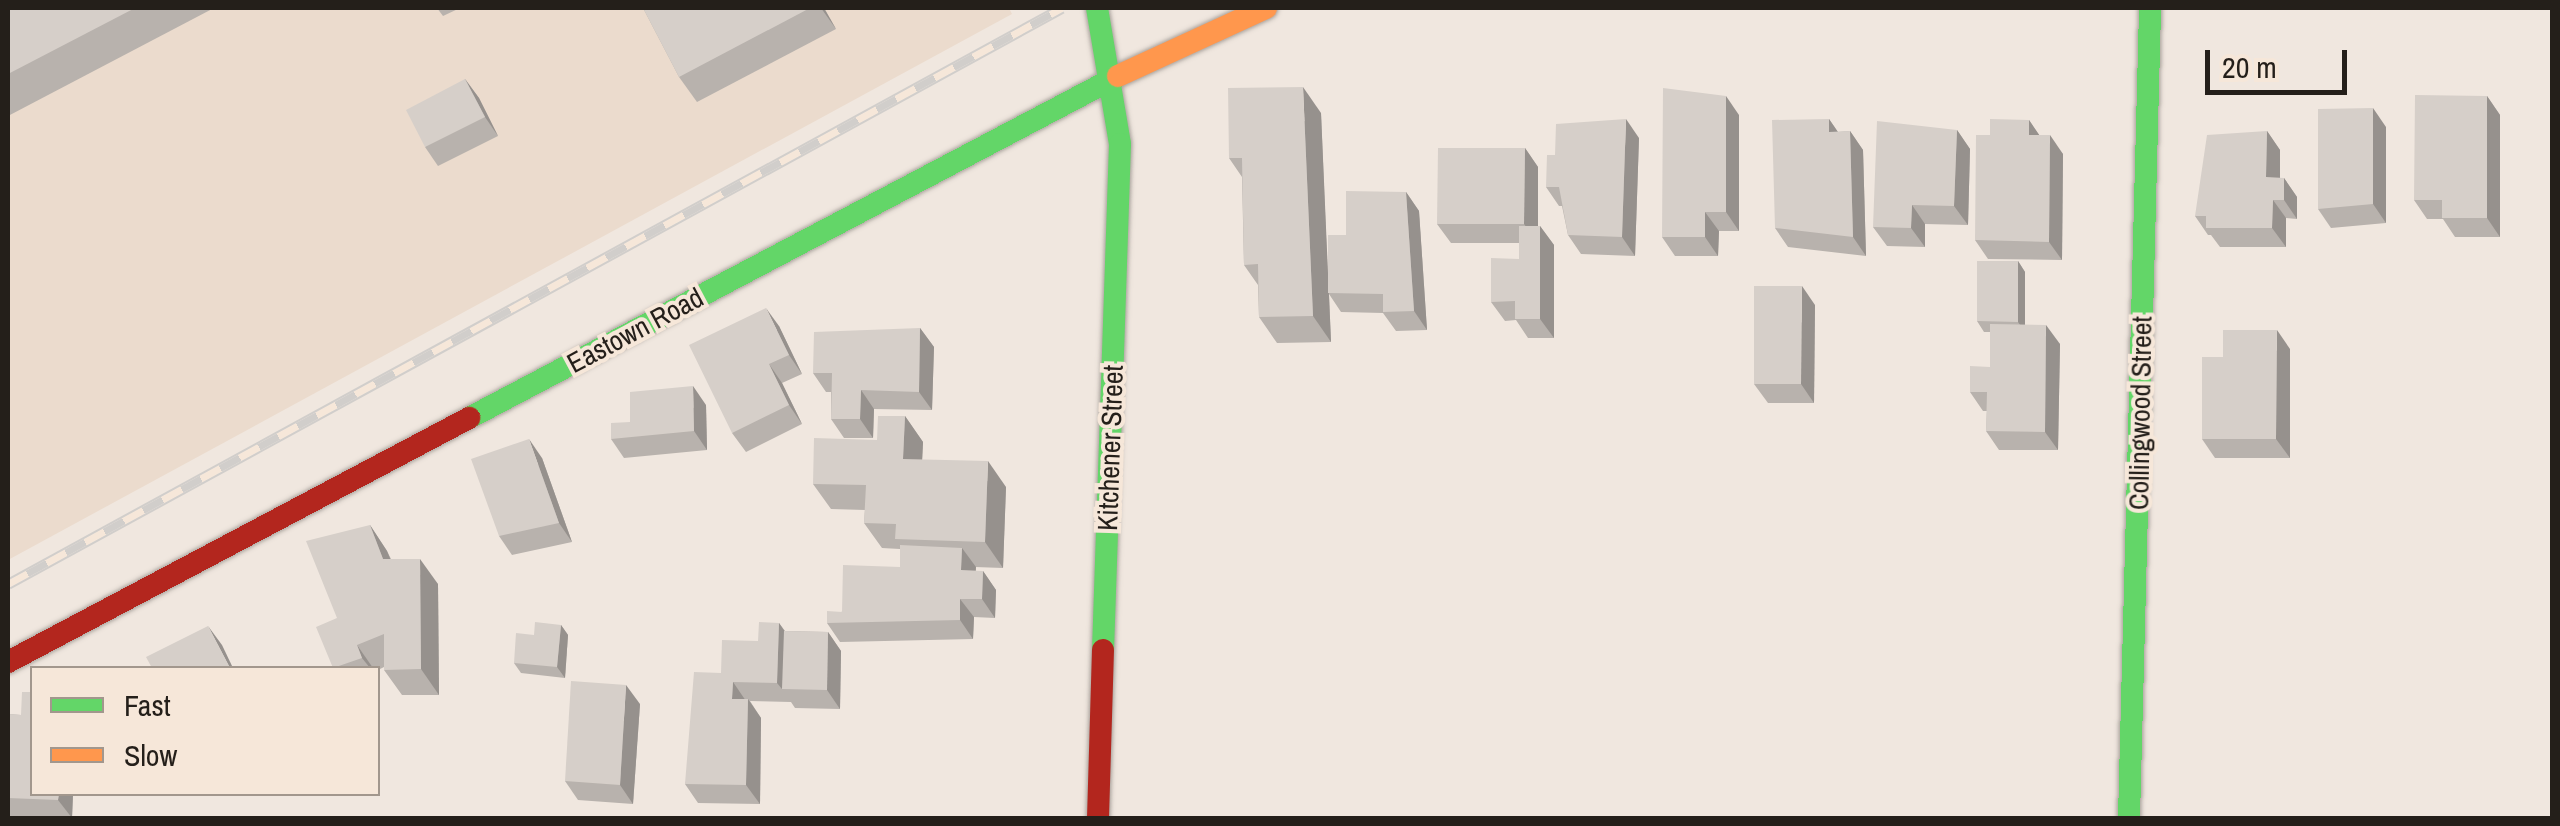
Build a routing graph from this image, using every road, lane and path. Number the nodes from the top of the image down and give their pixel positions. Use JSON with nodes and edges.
{"nodes":[{"id":1,"x":1097,"y":8,"type":"edge"},
{"id":2,"x":1266,"y":8,"type":"edge"},
{"id":3,"x":2150,"y":8,"type":"edge"},
{"id":4,"x":1113,"y":78,"type":"junction"},
{"id":5,"x":8,"y":662,"type":"edge"},
{"id":6,"x":1098,"y":818,"type":"edge"},
{"id":7,"x":2130,"y":818,"type":"edge"}],
"edges":[{"from":1,"to":4,"type":"street","name":"Kitchener Street"},
{"from":2,"to":4,"type":"street","name":"Eastown Road"},
{"from":3,"to":7,"type":"street","name":"Collingwood Street"},
{"from":4,"to":5,"type":"street","name":"Eastown Road"},
{"from":4,"to":6,"type":"street","name":"Kitchener Street"}]}
